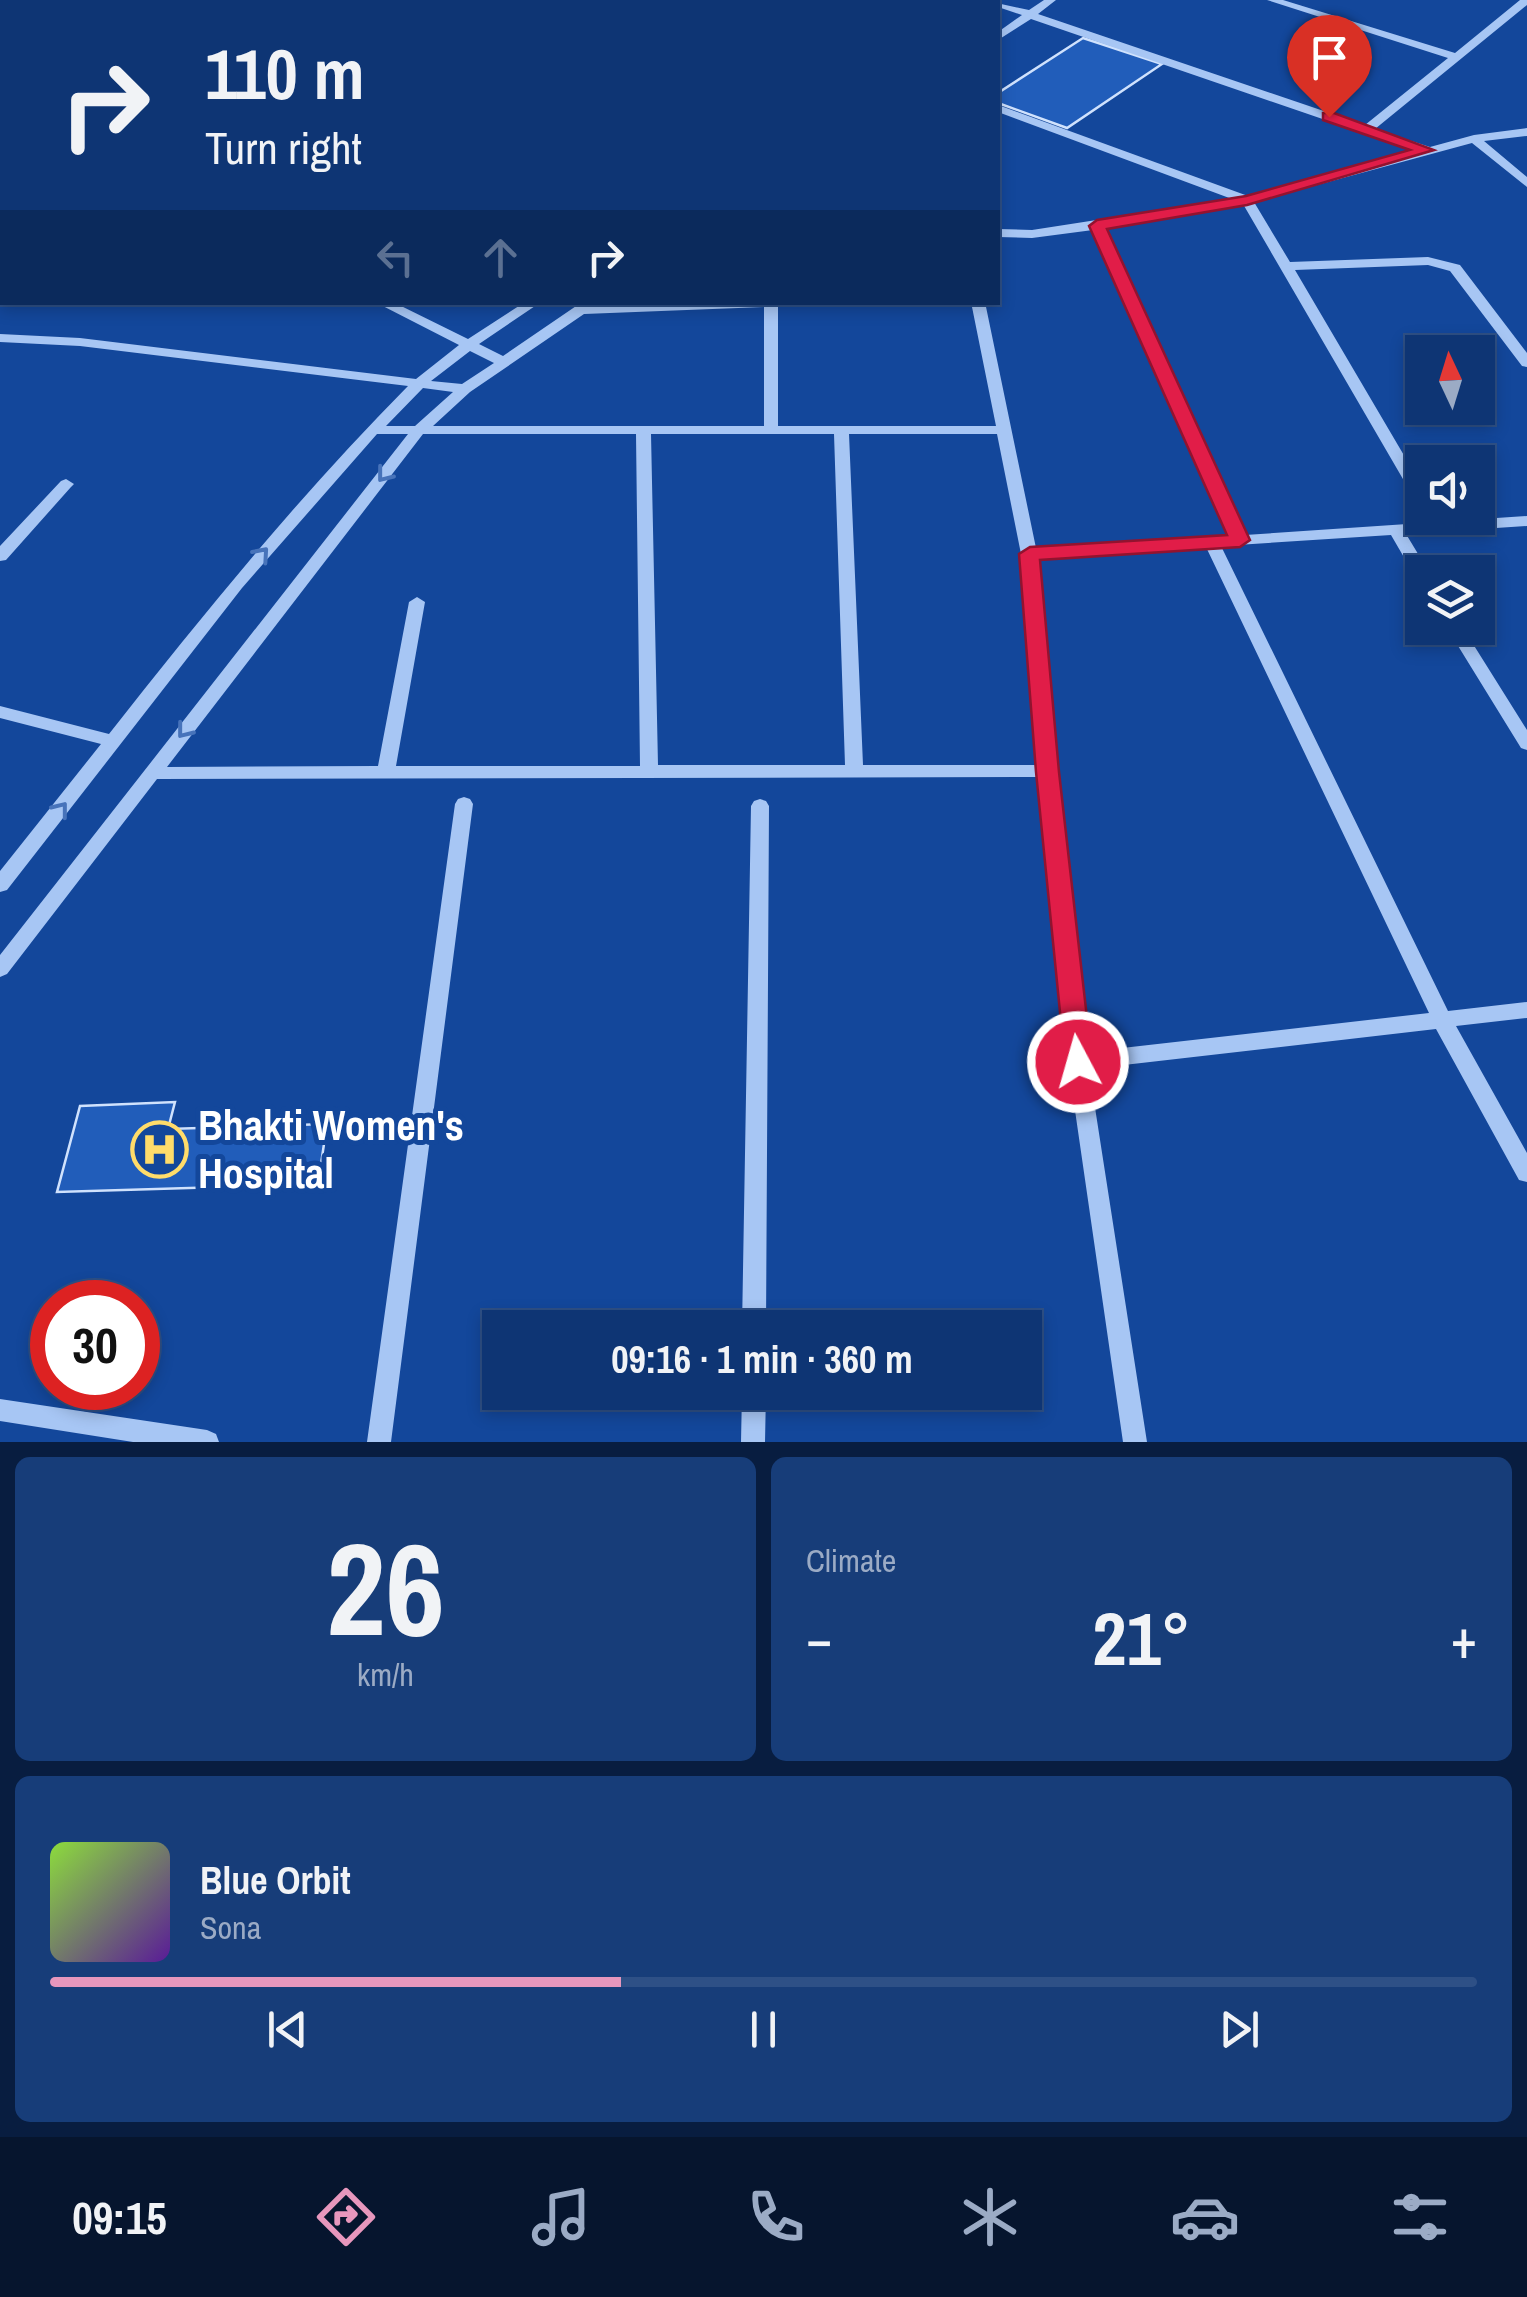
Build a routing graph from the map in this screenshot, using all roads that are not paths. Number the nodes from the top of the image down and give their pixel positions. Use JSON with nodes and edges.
{"nodes":[{"id":1,"x":1051,"y":0,"type":"edge"},
{"id":2,"x":1272,"y":0,"type":"edge"},
{"id":3,"x":1527,"y":0,"type":"edge"},
{"id":4,"x":1005,"y":6,"type":"edge"},
{"id":5,"x":1030,"y":14,"type":"junction"},
{"id":6,"x":1000,"y":36,"type":"edge"},
{"id":7,"x":1457,"y":57,"type":"junction"},
{"id":8,"x":1000,"y":109,"type":"edge"},
{"id":9,"x":1366,"y":130,"type":"junction"},
{"id":10,"x":1527,"y":132,"type":"edge"},
{"id":11,"x":1474,"y":138,"type":"junction"},
{"id":12,"x":1426,"y":150,"type":"junction"},
{"id":13,"x":1527,"y":183,"type":"edge"},
{"id":14,"x":1247,"y":200,"type":"junction"},
{"id":15,"x":1097,"y":226,"type":"junction"},
{"id":16,"x":1000,"y":233,"type":"edge"},
{"id":17,"x":1288,"y":266,"type":"junction"},
{"id":18,"x":387,"y":305,"type":"edge"},
{"id":19,"x":530,"y":305,"type":"edge"},
{"id":20,"x":648,"y":305,"type":"edge"},
{"id":21,"x":772,"y":305,"type":"edge"},
{"id":22,"x":979,"y":305,"type":"edge"},
{"id":23,"x":586,"y":306,"type":"edge"},
{"id":24,"x":0,"y":338,"type":"edge"},
{"id":25,"x":468,"y":346,"type":"junction"},
{"id":26,"x":502,"y":361,"type":"junction"},
{"id":27,"x":1527,"y":363,"type":"edge"},
{"id":28,"x":422,"y":380,"type":"junction"},
{"id":29,"x":464,"y":388,"type":"junction"},
{"id":30,"x":643,"y":428,"type":"junction"},
{"id":31,"x":420,"y":429,"type":"junction"},
{"id":32,"x":771,"y":429,"type":"junction"},
{"id":33,"x":373,"y":430,"type":"junction"},
{"id":34,"x":1002,"y":430,"type":"junction"},
{"id":35,"x":841,"y":431,"type":"junction"},
{"id":36,"x":1405,"y":469,"type":"edge"},
{"id":37,"x":66,"y":484,"type":"dead end"},
{"id":38,"x":1527,"y":520,"type":"edge"},
{"id":39,"x":1495,"y":521,"type":"edge"},
{"id":40,"x":1405,"y":528,"type":"edge"},
{"id":41,"x":1396,"y":530,"type":"junction"},
{"id":42,"x":1240,"y":540,"type":"junction"},
{"id":43,"x":1212,"y":544,"type":"junction"},
{"id":44,"x":1030,"y":554,"type":"junction"},
{"id":45,"x":1411,"y":555,"type":"edge"},
{"id":46,"x":0,"y":556,"type":"edge"},
{"id":47,"x":418,"y":602,"type":"dead end"},
{"id":48,"x":1466,"y":645,"type":"edge"},
{"id":49,"x":0,"y":712,"type":"edge"},
{"id":50,"x":114,"y":742,"type":"junction"},
{"id":51,"x":1527,"y":744,"type":"edge"},
{"id":52,"x":854,"y":772,"type":"junction"},
{"id":53,"x":1047,"y":772,"type":"junction"},
{"id":54,"x":151,"y":773,"type":"junction"},
{"id":55,"x":386,"y":773,"type":"junction"},
{"id":56,"x":649,"y":773,"type":"junction"},
{"id":57,"x":464,"y":804,"type":"dead end"},
{"id":58,"x":760,"y":806,"type":"dead end"},
{"id":59,"x":0,"y":885,"type":"edge"},
{"id":60,"x":0,"y":969,"type":"edge"},
{"id":61,"x":1527,"y":1010,"type":"edge"},
{"id":62,"x":1442,"y":1020,"type":"junction"},
{"id":63,"x":1078,"y":1062,"type":"junction"},
{"id":64,"x":1527,"y":1173,"type":"edge"},
{"id":65,"x":754,"y":1310,"type":"edge"},
{"id":66,"x":0,"y":1410,"type":"edge"},
{"id":67,"x":754,"y":1410,"type":"edge"},
{"id":68,"x":97,"y":1434,"type":"edge"},
{"id":69,"x":207,"y":1442,"type":"edge"},
{"id":70,"x":379,"y":1442,"type":"edge"},
{"id":71,"x":753,"y":1442,"type":"edge"},
{"id":72,"x":1135,"y":1442,"type":"edge"}],
"edges":[{"from":1,"to":5,"type":"street"},
{"from":2,"to":7,"type":"street"},
{"from":3,"to":7,"type":"street"},
{"from":4,"to":5,"type":"street"},
{"from":5,"to":6,"type":"street"},
{"from":5,"to":9,"type":"street"},
{"from":7,"to":9,"type":"street"},
{"from":8,"to":14,"type":"street"},
{"from":9,"to":12,"type":"street"},
{"from":10,"to":11,"type":"street"},
{"from":11,"to":12,"type":"street"},
{"from":11,"to":13,"type":"street"},
{"from":12,"to":14,"type":"street"},
{"from":14,"to":15,"type":"street"},
{"from":14,"to":17,"type":"street"},
{"from":15,"to":16,"type":"street"},
{"from":15,"to":42,"type":"street"},
{"from":17,"to":27,"type":"street"},
{"from":17,"to":36,"type":"street"},
{"from":18,"to":25,"type":"street"},
{"from":19,"to":25,"type":"street"},
{"from":20,"to":23,"type":"street"},
{"from":21,"to":32,"type":"street"},
{"from":22,"to":34,"type":"street"},
{"from":23,"to":26,"type":"street"},
{"from":24,"to":28,"type":"street"},
{"from":25,"to":26,"type":"street"},
{"from":25,"to":28,"type":"street"},
{"from":26,"to":29,"type":"street"},
{"from":28,"to":29,"type":"street"},
{"from":28,"to":33,"type":"street"},
{"from":29,"to":31,"type":"street"},
{"from":30,"to":31,"type":"street"},
{"from":30,"to":32,"type":"street"},
{"from":30,"to":56,"type":"street"},
{"from":31,"to":33,"type":"street"},
{"from":31,"to":54,"type":"street","one_way":true},
{"from":32,"to":35,"type":"street"},
{"from":50,"to":33,"type":"street","one_way":true},
{"from":34,"to":35,"type":"street"},
{"from":34,"to":44,"type":"street"},
{"from":35,"to":52,"type":"street"},
{"from":37,"to":46,"type":"street"},
{"from":38,"to":39,"type":"street"},
{"from":40,"to":41,"type":"street"},
{"from":41,"to":42,"type":"street"},
{"from":41,"to":45,"type":"street"},
{"from":42,"to":43,"type":"street"},
{"from":43,"to":44,"type":"street"},
{"from":43,"to":62,"type":"street"},
{"from":44,"to":53,"type":"street"},
{"from":47,"to":55,"type":"street"},
{"from":48,"to":51,"type":"street"},
{"from":49,"to":50,"type":"street"},
{"from":59,"to":50,"type":"street","one_way":true},
{"from":52,"to":53,"type":"street"},
{"from":52,"to":56,"type":"street"},
{"from":53,"to":63,"type":"street"},
{"from":54,"to":55,"type":"street"},
{"from":54,"to":60,"type":"street"},
{"from":55,"to":56,"type":"street"},
{"from":57,"to":70,"type":"street"},
{"from":58,"to":65,"type":"street"},
{"from":61,"to":62,"type":"street"},
{"from":62,"to":63,"type":"street"},
{"from":62,"to":64,"type":"street"},
{"from":63,"to":72,"type":"street"},
{"from":66,"to":68,"type":"street"},
{"from":67,"to":71,"type":"street"},
{"from":68,"to":69,"type":"street"}]}
